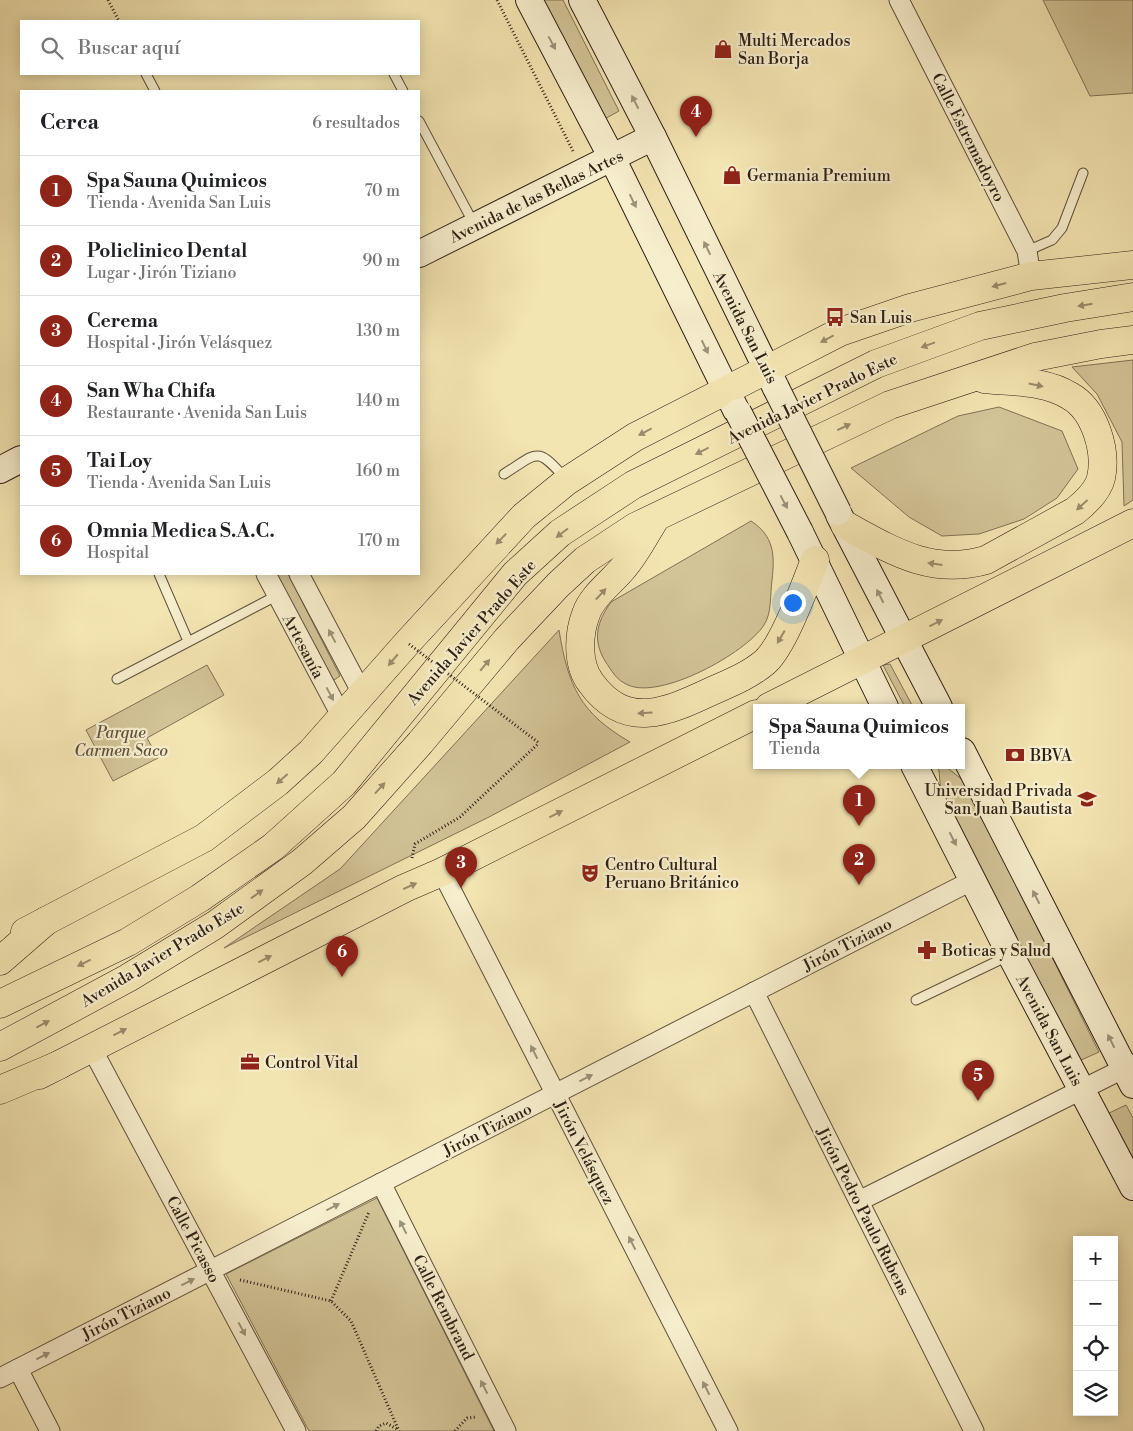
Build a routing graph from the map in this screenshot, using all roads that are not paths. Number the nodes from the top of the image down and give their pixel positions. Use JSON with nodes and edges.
{"nodes":[{"id":1,"x":529,"y":0,"type":"edge"},
{"id":2,"x":582,"y":0,"type":"edge"},
{"id":3,"x":899,"y":0,"type":"edge"},
{"id":4,"x":147,"y":75,"type":"edge"},
{"id":5,"x":395,"y":75,"type":"edge"},
{"id":6,"x":154,"y":90,"type":"edge"},
{"id":7,"x":402,"y":90,"type":"edge"},
{"id":8,"x":420,"y":123,"type":"edge"},
{"id":9,"x":653,"y":138,"type":"junction"},
{"id":10,"x":612,"y":158,"type":"junction"},
{"id":11,"x":1083,"y":173,"type":"dead end"},
{"id":12,"x":474,"y":226,"type":"junction"},
{"id":13,"x":420,"y":253,"type":"edge"},
{"id":14,"x":1029,"y":264,"type":"junction"},
{"id":15,"x":1133,"y":265,"type":"edge"},
{"id":16,"x":1133,"y":297,"type":"edge"},
{"id":17,"x":1133,"y":340,"type":"edge"},
{"id":18,"x":970,"y":378,"type":"junction"},
{"id":19,"x":771,"y":379,"type":"junction"},
{"id":20,"x":732,"y":401,"type":"junction"},
{"id":21,"x":20,"y":460,"type":"edge"},
{"id":22,"x":0,"y":470,"type":"edge"},
{"id":23,"x":504,"y":474,"type":"dead end"},
{"id":24,"x":567,"y":481,"type":"junction"},
{"id":25,"x":658,"y":515,"type":"junction"},
{"id":26,"x":841,"y":519,"type":"junction"},
{"id":27,"x":1133,"y":525,"type":"edge"},
{"id":28,"x":815,"y":560,"type":"junction"},
{"id":29,"x":159,"y":575,"type":"edge"},
{"id":30,"x":267,"y":575,"type":"edge"},
{"id":31,"x":300,"y":575,"type":"edge"},
{"id":32,"x":278,"y":595,"type":"junction"},
{"id":33,"x":902,"y":640,"type":"junction"},
{"id":34,"x":188,"y":641,"type":"junction"},
{"id":35,"x":861,"y":661,"type":"junction"},
{"id":36,"x":117,"y":678,"type":"dead end"},
{"id":37,"x":363,"y":695,"type":"junction"},
{"id":38,"x":775,"y":704,"type":"edge"},
{"id":39,"x":883,"y":704,"type":"edge"},
{"id":40,"x":937,"y":704,"type":"edge"},
{"id":41,"x":753,"y":716,"type":"edge"},
{"id":42,"x":342,"y":717,"type":"junction"},
{"id":43,"x":965,"y":757,"type":"edge"},
{"id":44,"x":916,"y":769,"type":"edge"},
{"id":45,"x":442,"y":872,"type":"junction"},
{"id":46,"x":973,"y":880,"type":"junction"},
{"id":47,"x":46,"y":921,"type":"junction"},
{"id":48,"x":0,"y":944,"type":"edge"},
{"id":49,"x":1010,"y":954,"type":"junction"},
{"id":50,"x":0,"y":961,"type":"edge"},
{"id":51,"x":754,"y":992,"type":"junction"},
{"id":52,"x":916,"y":1000,"type":"dead end"},
{"id":53,"x":0,"y":1004,"type":"edge"},
{"id":54,"x":0,"y":1047,"type":"edge"},
{"id":55,"x":91,"y":1047,"type":"junction"},
{"id":56,"x":59,"y":1064,"type":"junction"},
{"id":57,"x":1130,"y":1072,"type":"edge"},
{"id":58,"x":1082,"y":1089,"type":"junction"},
{"id":59,"x":0,"y":1090,"type":"edge"},
{"id":60,"x":555,"y":1094,"type":"junction"},
{"id":61,"x":0,"y":1096,"type":"edge"},
{"id":62,"x":381,"y":1182,"type":"junction"},
{"id":63,"x":1133,"y":1187,"type":"edge"},
{"id":64,"x":859,"y":1200,"type":"junction"},
{"id":65,"x":211,"y":1272,"type":"junction"},
{"id":66,"x":18,"y":1369,"type":"junction"},
{"id":67,"x":0,"y":1378,"type":"edge"},
{"id":68,"x":50,"y":1431,"type":"edge"},
{"id":69,"x":296,"y":1431,"type":"edge"},
{"id":70,"x":506,"y":1431,"type":"edge"},
{"id":71,"x":728,"y":1431,"type":"edge"},
{"id":72,"x":974,"y":1431,"type":"edge"}],
"edges":[{"from":1,"to":10,"type":"main road","one_way":true},
{"from":9,"to":2,"type":"main road","name":"Avenida San Luis","one_way":true},
{"from":3,"to":14,"type":"street","name":"Calle Estremadoyro"},
{"from":4,"to":6,"type":"lane"},
{"from":5,"to":7,"type":"lane"},
{"from":8,"to":12,"type":"lane"},
{"from":9,"to":10,"type":"main road","name":"Avenida de las Bellas Artes"},
{"from":19,"to":9,"type":"main road","name":"Avenida San Luis","one_way":true},
{"from":10,"to":12,"type":"main road","name":"Avenida de las Bellas Artes"},
{"from":10,"to":20,"type":"main road","one_way":true},
{"from":11,"to":14,"type":"lane"},
{"from":12,"to":13,"type":"main road","name":"Avenida de las Bellas Artes"},
{"from":14,"to":15,"type":"main road"},
{"from":14,"to":19,"type":"main road","one_way":true},
{"from":16,"to":53,"type":"main road","name":"Avenida Javier Prado Este","one_way":true},
{"from":17,"to":18,"type":"main road","name":"Avenida Javier Prado Este"},
{"from":25,"to":18,"type":"main road","name":"Avenida Javier Prado Este","one_way":true},
{"from":18,"to":26,"type":"main road","one_way":true},
{"from":19,"to":20,"type":"main road"},
{"from":19,"to":26,"type":"main road","name":"Avenida San Luis","bridge":true},
{"from":20,"to":24,"type":"main road","one_way":true},
{"from":20,"to":28,"type":"main road","one_way":true,"bridge":true},
{"from":21,"to":22,"type":"main road"},
{"from":23,"to":24,"type":"lane"},
{"from":24,"to":37,"type":"main road","one_way":true},
{"from":28,"to":25,"type":"main road","one_way":true},
{"from":54,"to":25,"type":"main road","name":"Avenida Javier Prado Este","one_way":true},
{"from":33,"to":26,"type":"main road","name":"Avenida San Luis","one_way":true},
{"from":33,"to":27,"type":"main road","one_way":true},
{"from":28,"to":35,"type":"main road"},
{"from":29,"to":34,"type":"lane"},
{"from":30,"to":32,"type":"street","name":"Artesanía"},
{"from":37,"to":31,"type":"street","name":"Artesanía","one_way":true},
{"from":32,"to":34,"type":"lane"},
{"from":32,"to":42,"type":"street","name":"Artesanía","one_way":true},
{"from":33,"to":35,"type":"main road"},
{"from":33,"to":40,"type":"main road","name":"Avenida San Luis"},
{"from":34,"to":36,"type":"lane"},
{"from":35,"to":38,"type":"main road"},
{"from":35,"to":39,"type":"main road"},
{"from":37,"to":42,"type":"main road"},
{"from":45,"to":41,"type":"main road","one_way":true},
{"from":42,"to":47,"type":"main road","one_way":true},
{"from":57,"to":43,"type":"main road","one_way":true},
{"from":44,"to":46,"type":"main road","name":"Avenida San Luis","one_way":true},
{"from":55,"to":45,"type":"main road","one_way":true},
{"from":60,"to":45,"type":"street","name":"Jirón Velásquez","one_way":true},
{"from":46,"to":49,"type":"main road","name":"Avenida San Luis"},
{"from":46,"to":51,"type":"street","name":"Jirón Tiziano"},
{"from":47,"to":48,"type":"main road"},
{"from":47,"to":50,"type":"main road"},
{"from":49,"to":52,"type":"lane"},
{"from":49,"to":58,"type":"main road","name":"Avenida San Luis"},
{"from":60,"to":51,"type":"street","name":"Jirón Tiziano","one_way":true},
{"from":51,"to":64,"type":"street","name":"Jirón Pedro Paulo Rubens"},
{"from":55,"to":56,"type":"main road"},
{"from":55,"to":65,"type":"street","name":"Calle Picasso"},
{"from":56,"to":59,"type":"main road"},
{"from":56,"to":61,"type":"main road"},
{"from":57,"to":58,"type":"street"},
{"from":58,"to":63,"type":"main road","name":"Avenida San Luis"},
{"from":58,"to":64,"type":"street"},
{"from":60,"to":62,"type":"street","name":"Jirón Tiziano"},
{"from":71,"to":60,"type":"street","name":"Jirón Velásquez","one_way":true},
{"from":65,"to":62,"type":"street","name":"Jirón Tiziano","one_way":true},
{"from":70,"to":62,"type":"street","name":"Calle Rembrand","one_way":true},
{"from":64,"to":72,"type":"street","name":"Jirón Pedro Paulo Rubens"},
{"from":66,"to":65,"type":"street","name":"Jirón Tiziano","one_way":true},
{"from":65,"to":69,"type":"street","name":"Calle Picasso","one_way":true},
{"from":66,"to":67,"type":"street","name":"Jirón Tiziano"},
{"from":66,"to":68,"type":"street"}]}
